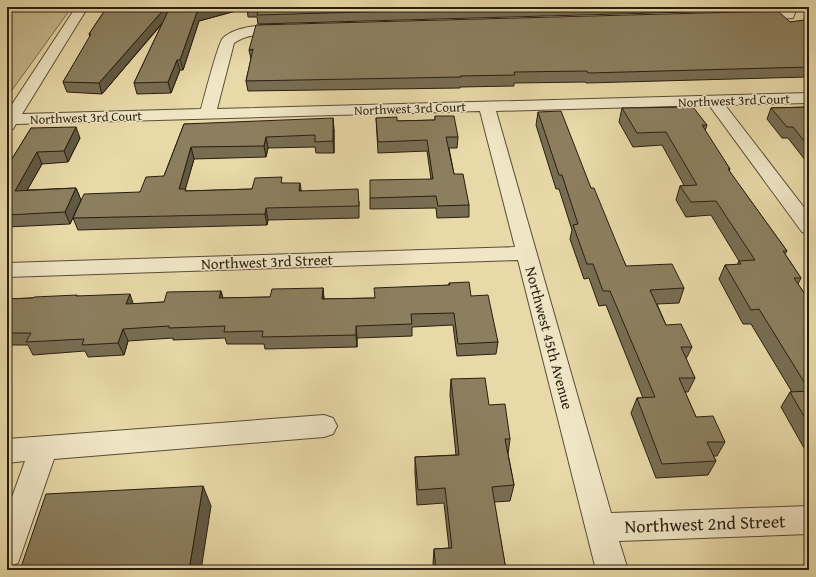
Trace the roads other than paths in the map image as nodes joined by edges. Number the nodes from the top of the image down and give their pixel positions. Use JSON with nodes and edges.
{"nodes":[{"id":1,"x":82,"y":7,"type":"edge"},
{"id":2,"x":788,"y":11,"type":"edge"},
{"id":3,"x":741,"y":16,"type":"edge"},
{"id":4,"x":297,"y":29,"type":"edge"},
{"id":5,"x":809,"y":98,"type":"edge"},
{"id":6,"x":714,"y":100,"type":"junction"},
{"id":7,"x":487,"y":106,"type":"junction"},
{"id":8,"x":208,"y":113,"type":"junction"},
{"id":9,"x":8,"y":121,"type":"edge"},
{"id":10,"x":809,"y":228,"type":"edge"},
{"id":11,"x":526,"y":253,"type":"junction"},
{"id":12,"x":7,"y":270,"type":"edge"},
{"id":13,"x":324,"y":426,"type":"dead end"},
{"id":14,"x":44,"y":448,"type":"junction"},
{"id":15,"x":7,"y":451,"type":"edge"},
{"id":16,"x":809,"y":520,"type":"edge"},
{"id":17,"x":601,"y":527,"type":"junction"},
{"id":18,"x":7,"y":552,"type":"edge"},
{"id":19,"x":612,"y":570,"type":"edge"}],
"edges":[{"from":1,"to":9,"type":"street"},
{"from":2,"to":3,"type":"street"},
{"from":4,"to":8,"type":"street"},
{"from":5,"to":6,"type":"street","name":"Northwest 3rd Court"},
{"from":6,"to":7,"type":"street","name":"Northwest 3rd Court"},
{"from":6,"to":10,"type":"street"},
{"from":7,"to":8,"type":"street","name":"Northwest 3rd Court"},
{"from":7,"to":11,"type":"street","name":"Northwest 45th Avenue"},
{"from":8,"to":9,"type":"street","name":"Northwest 3rd Court"},
{"from":11,"to":12,"type":"street","name":"Northwest 3rd Street"},
{"from":11,"to":17,"type":"street","name":"Northwest 45th Avenue"},
{"from":13,"to":14,"type":"street"},
{"from":14,"to":15,"type":"street"},
{"from":14,"to":18,"type":"street"},
{"from":16,"to":17,"type":"street","name":"Northwest 2nd Street"},
{"from":17,"to":19,"type":"street","name":"Northwest 45th Avenue"}]}
